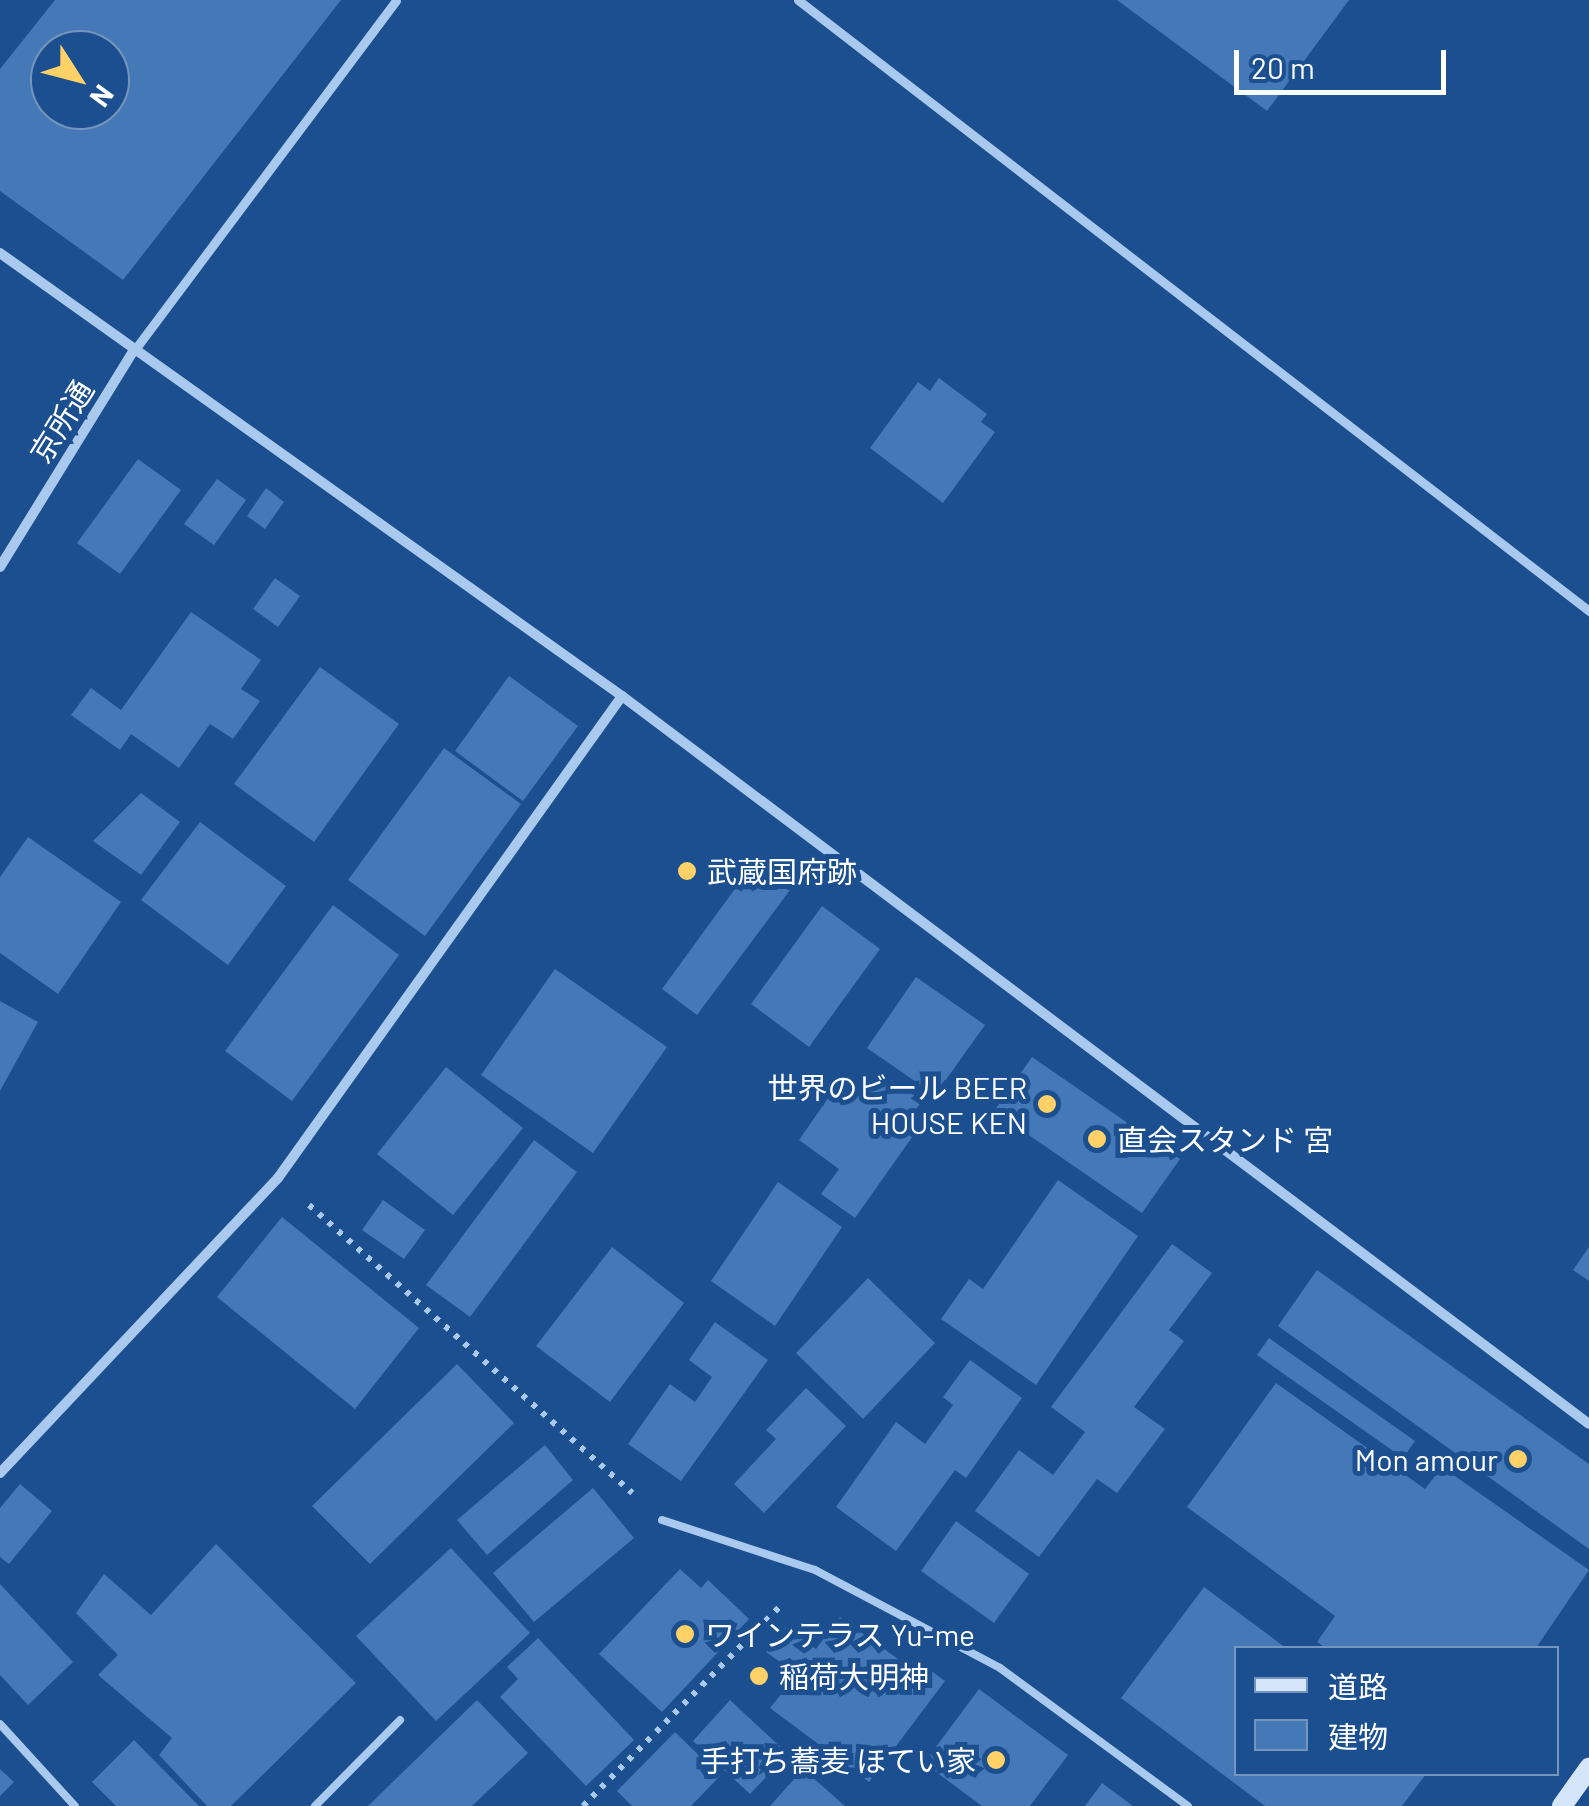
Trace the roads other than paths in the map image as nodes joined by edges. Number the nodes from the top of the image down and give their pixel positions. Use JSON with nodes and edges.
{"nodes":[{"id":1,"x":396,"y":0,"type":"edge"},
{"id":2,"x":798,"y":0,"type":"edge"},
{"id":3,"x":0,"y":254,"type":"edge"},
{"id":4,"x":133,"y":352,"type":"junction"},
{"id":5,"x":0,"y":567,"type":"edge"},
{"id":6,"x":1589,"y":611,"type":"edge"},
{"id":7,"x":622,"y":696,"type":"junction"},
{"id":8,"x":1589,"y":1424,"type":"edge"},
{"id":9,"x":0,"y":1472,"type":"edge"},
{"id":10,"x":662,"y":1520,"type":"road end"},
{"id":11,"x":400,"y":1720,"type":"dead end"},
{"id":12,"x":0,"y":1724,"type":"edge"},
{"id":13,"x":1589,"y":1768,"type":"edge"},
{"id":14,"x":74,"y":1806,"type":"edge"},
{"id":15,"x":315,"y":1806,"type":"edge"},
{"id":16,"x":1188,"y":1806,"type":"edge"},
{"id":17,"x":1562,"y":1806,"type":"edge"}],
"edges":[{"from":1,"to":4,"type":"street"},
{"from":2,"to":6,"type":"street"},
{"from":3,"to":4,"type":"street"},
{"from":4,"to":5,"type":"street","name":"京所通"},
{"from":4,"to":7,"type":"street"},
{"from":7,"to":8,"type":"street"},
{"from":7,"to":9,"type":"street"},
{"from":10,"to":16,"type":"lane"},
{"from":11,"to":15,"type":"lane"},
{"from":12,"to":14,"type":"lane"},
{"from":13,"to":17,"type":"main road"}]}
